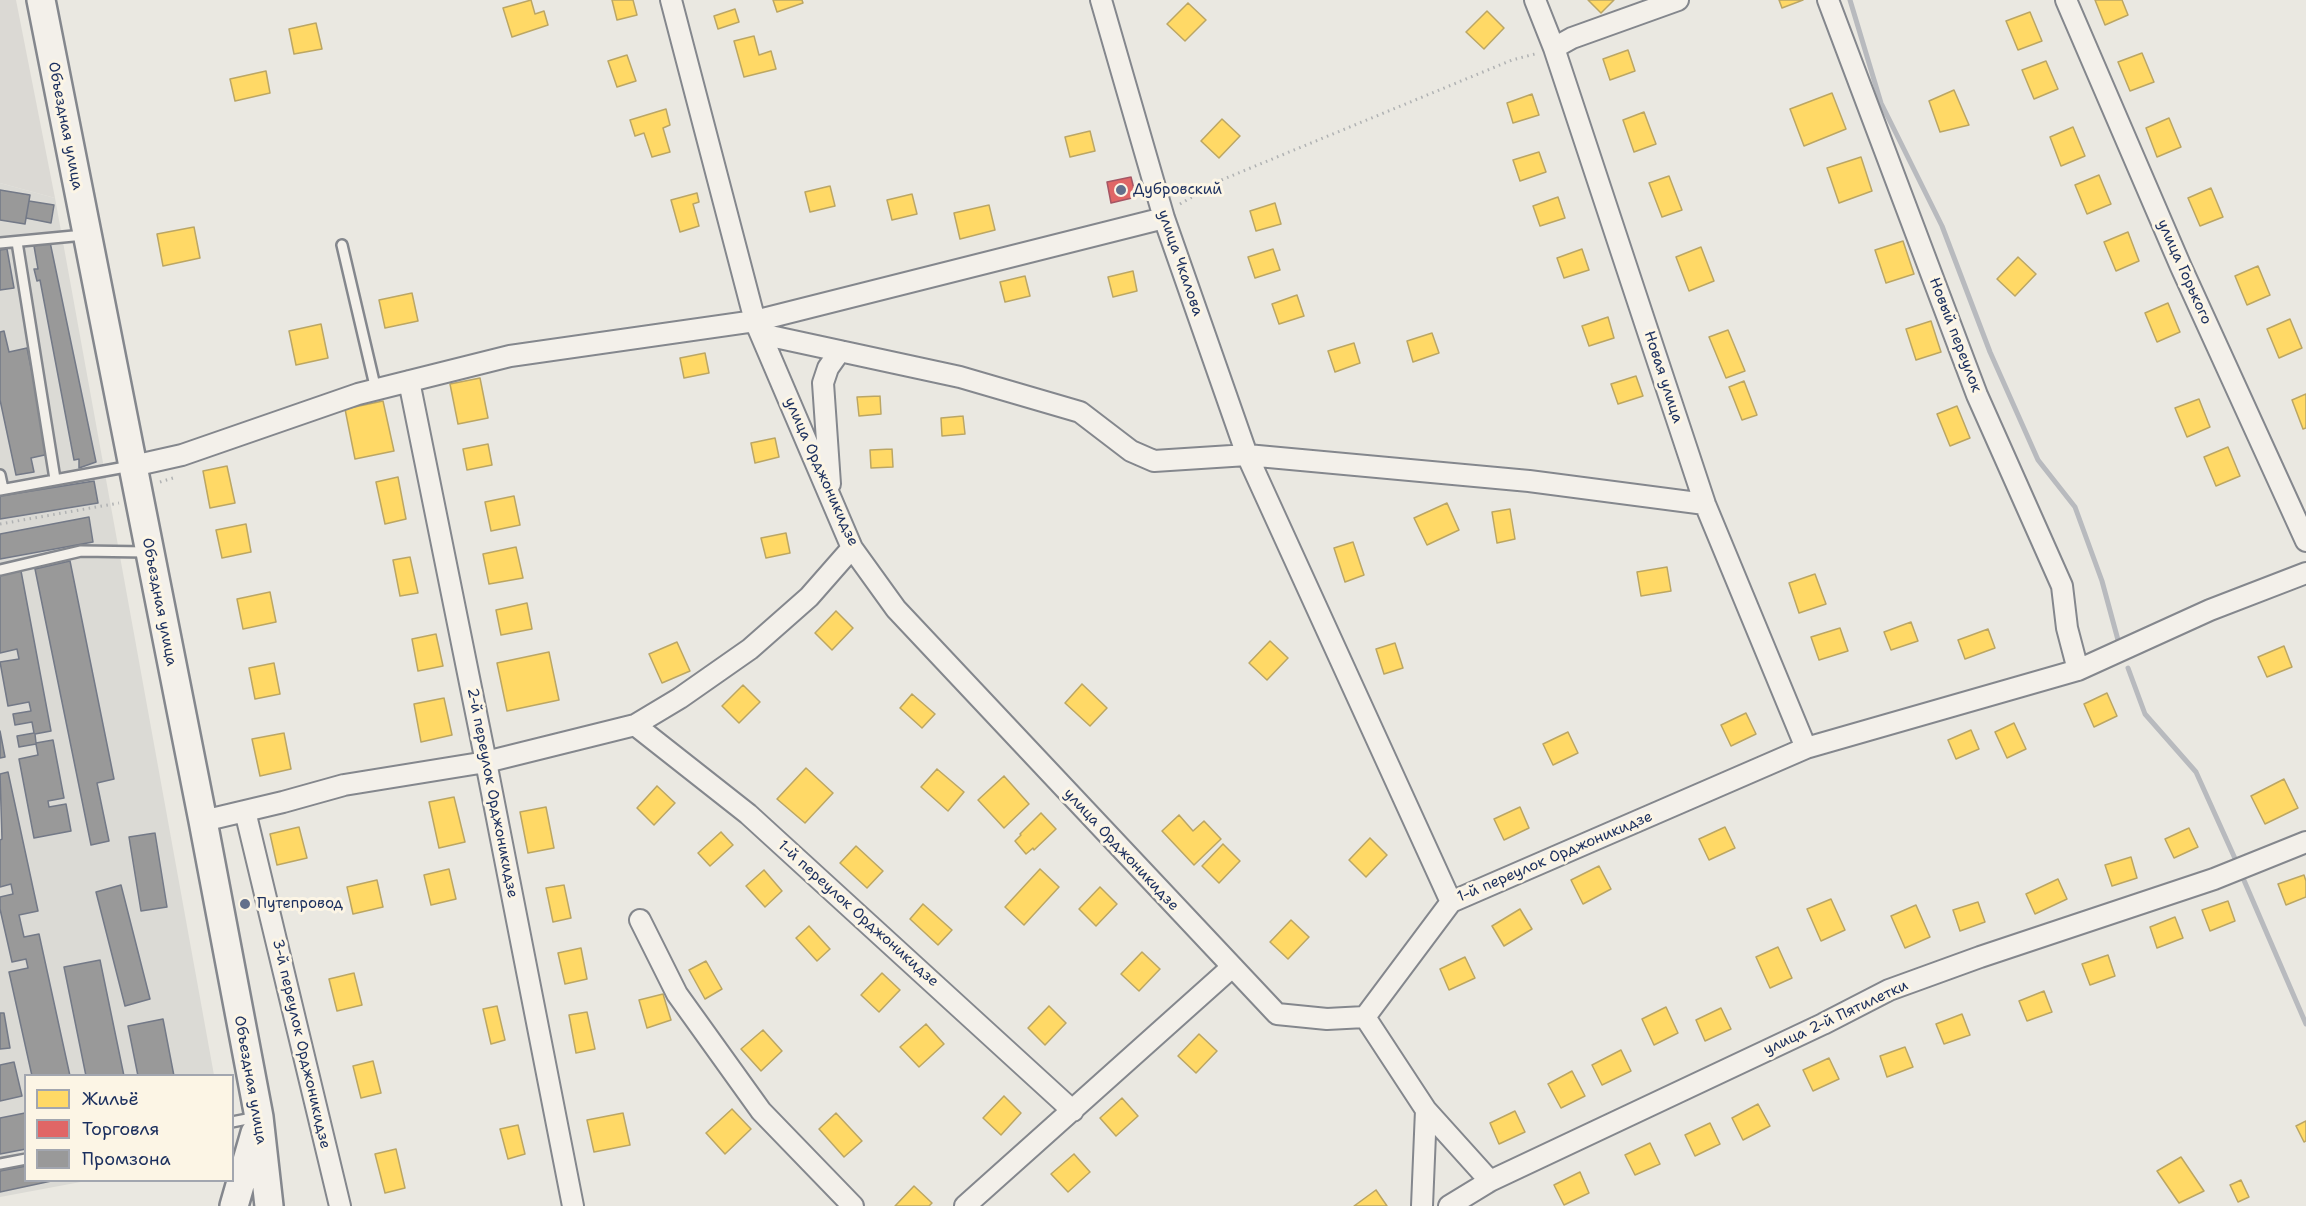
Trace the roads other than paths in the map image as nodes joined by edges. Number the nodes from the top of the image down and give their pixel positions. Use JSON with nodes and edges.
{"nodes":[{"id":1,"x":41,"y":0,"type":"edge"},
{"id":2,"x":671,"y":0,"type":"edge"},
{"id":3,"x":1101,"y":0,"type":"edge"},
{"id":4,"x":1535,"y":0,"type":"edge"},
{"id":5,"x":1678,"y":0,"type":"edge"},
{"id":6,"x":1828,"y":0,"type":"edge"},
{"id":7,"x":2066,"y":0,"type":"edge"},
{"id":8,"x":1554,"y":48,"type":"junction"},
{"id":9,"x":1163,"y":216,"type":"junction"},
{"id":10,"x":87,"y":234,"type":"junction"},
{"id":11,"x":17,"y":242,"type":"junction"},
{"id":12,"x":0,"y":243,"type":"edge"},
{"id":13,"x":342,"y":244,"type":"dead end"},
{"id":14,"x":758,"y":327,"type":"junction"},
{"id":15,"x":840,"y":351,"type":"junction"},
{"id":16,"x":409,"y":381,"type":"junction"},
{"id":17,"x":376,"y":390,"type":"junction"},
{"id":18,"x":1247,"y":455,"type":"junction"},
{"id":19,"x":133,"y":466,"type":"junction"},
{"id":20,"x":0,"y":475,"type":"edge"},
{"id":21,"x":55,"y":478,"type":"junction"},
{"id":22,"x":1,"y":489,"type":"edge"},
{"id":23,"x":831,"y":499,"type":"junction"},
{"id":24,"x":1705,"y":504,"type":"junction"},
{"id":25,"x":2306,"y":542,"type":"edge"},
{"id":26,"x":852,"y":548,"type":"junction"},
{"id":27,"x":148,"y":552,"type":"junction"},
{"id":28,"x":0,"y":570,"type":"edge"},
{"id":29,"x":2306,"y":573,"type":"edge"},
{"id":30,"x":2078,"y":670,"type":"junction"},
{"id":31,"x":634,"y":725,"type":"junction"},
{"id":32,"x":1806,"y":748,"type":"junction"},
{"id":33,"x":486,"y":762,"type":"junction"},
{"id":34,"x":245,"y":811,"type":"junction"},
{"id":35,"x":203,"y":821,"type":"junction"},
{"id":36,"x":2306,"y":842,"type":"edge"},
{"id":37,"x":1451,"y":902,"type":"junction"},
{"id":38,"x":640,"y":920,"type":"dead end"},
{"id":39,"x":1231,"y":968,"type":"junction"},
{"id":40,"x":1365,"y":1017,"type":"junction"},
{"id":41,"x":1426,"y":1110,"type":"junction"},
{"id":42,"x":1073,"y":1111,"type":"junction"},
{"id":43,"x":259,"y":1117,"type":"junction"},
{"id":44,"x":234,"y":1122,"type":"edge"},
{"id":45,"x":24,"y":1159,"type":"edge"},
{"id":46,"x":0,"y":1164,"type":"edge"},
{"id":47,"x":1490,"y":1181,"type":"junction"},
{"id":48,"x":269,"y":1204,"type":"edge"},
{"id":49,"x":235,"y":1205,"type":"edge"},
{"id":50,"x":340,"y":1206,"type":"edge"},
{"id":51,"x":573,"y":1206,"type":"edge"},
{"id":52,"x":853,"y":1206,"type":"edge"},
{"id":53,"x":965,"y":1206,"type":"edge"},
{"id":54,"x":1422,"y":1206,"type":"edge"},
{"id":55,"x":1449,"y":1206,"type":"edge"}],
"edges":[{"from":1,"to":10,"type":"street","name":"Объездная улица"},
{"from":2,"to":14,"type":"street","name":"улица Орджоникидзе"},
{"from":3,"to":9,"type":"street","name":"улица Чкалова"},
{"from":4,"to":8,"type":"street","name":"Новая улица"},
{"from":5,"to":8,"type":"street"},
{"from":6,"to":30,"type":"street","name":"Новый переулок"},
{"from":7,"to":25,"type":"street","name":"улица Горького"},
{"from":8,"to":24,"type":"street","name":"Новая улица"},
{"from":9,"to":14,"type":"street"},
{"from":9,"to":18,"type":"street","name":"улица Чкалова"},
{"from":10,"to":11,"type":"lane"},
{"from":10,"to":19,"type":"street","name":"Объездная улица"},
{"from":11,"to":12,"type":"lane"},
{"from":11,"to":21,"type":"lane"},
{"from":13,"to":17,"type":"lane"},
{"from":14,"to":15,"type":"street"},
{"from":14,"to":16,"type":"street"},
{"from":14,"to":23,"type":"street","name":"улица Орджоникидзе"},
{"from":15,"to":18,"type":"street"},
{"from":15,"to":23,"type":"street"},
{"from":16,"to":17,"type":"street"},
{"from":16,"to":33,"type":"street","name":"2-й переулок Орджоникидзе"},
{"from":17,"to":19,"type":"street"},
{"from":18,"to":24,"type":"street"},
{"from":18,"to":37,"type":"street","name":"улица Чкалова"},
{"from":19,"to":21,"type":"lane"},
{"from":19,"to":27,"type":"street","name":"Объездная улица"},
{"from":20,"to":22,"type":"lane"},
{"from":21,"to":22,"type":"lane"},
{"from":23,"to":26,"type":"street","name":"улица Орджоникидзе"},
{"from":24,"to":32,"type":"street","name":"Новая улица"},
{"from":26,"to":31,"type":"street"},
{"from":26,"to":39,"type":"street","name":"улица Орджоникидзе"},
{"from":27,"to":28,"type":"lane"},
{"from":27,"to":35,"type":"street","name":"Объездная улица"},
{"from":29,"to":30,"type":"street","name":"1-й переулок Орджоникидзе"},
{"from":30,"to":32,"type":"street","name":"1-й переулок Орджоникидзе"},
{"from":31,"to":33,"type":"street"},
{"from":31,"to":42,"type":"street","name":"1-й переулок Орджоникидзе"},
{"from":32,"to":37,"type":"street","name":"1-й переулок Орджоникидзе"},
{"from":33,"to":34,"type":"street"},
{"from":33,"to":51,"type":"street","name":"2-й переулок Орджоникидзе"},
{"from":34,"to":35,"type":"street"},
{"from":34,"to":50,"type":"street","name":"3-й переулок Орджоникидзе"},
{"from":35,"to":43,"type":"street","name":"Объездная улица"},
{"from":36,"to":47,"type":"street","name":"улица 2-й Пятилетки"},
{"from":37,"to":40,"type":"street","name":"1-й переулок Орджоникидзе"},
{"from":38,"to":52,"type":"street"},
{"from":39,"to":40,"type":"street","name":"улица Орджоникидзе"},
{"from":39,"to":42,"type":"street"},
{"from":40,"to":41,"type":"street"},
{"from":41,"to":47,"type":"street"},
{"from":41,"to":54,"type":"street"},
{"from":42,"to":53,"type":"street"},
{"from":43,"to":44,"type":"lane"},
{"from":43,"to":48,"type":"street","name":"Объездная улица"},
{"from":43,"to":49,"type":"street"},
{"from":45,"to":46,"type":"lane"},
{"from":47,"to":55,"type":"street","name":"улица 2-й Пятилетки"},
{"from":48,"to":49,"type":"street"}]}
